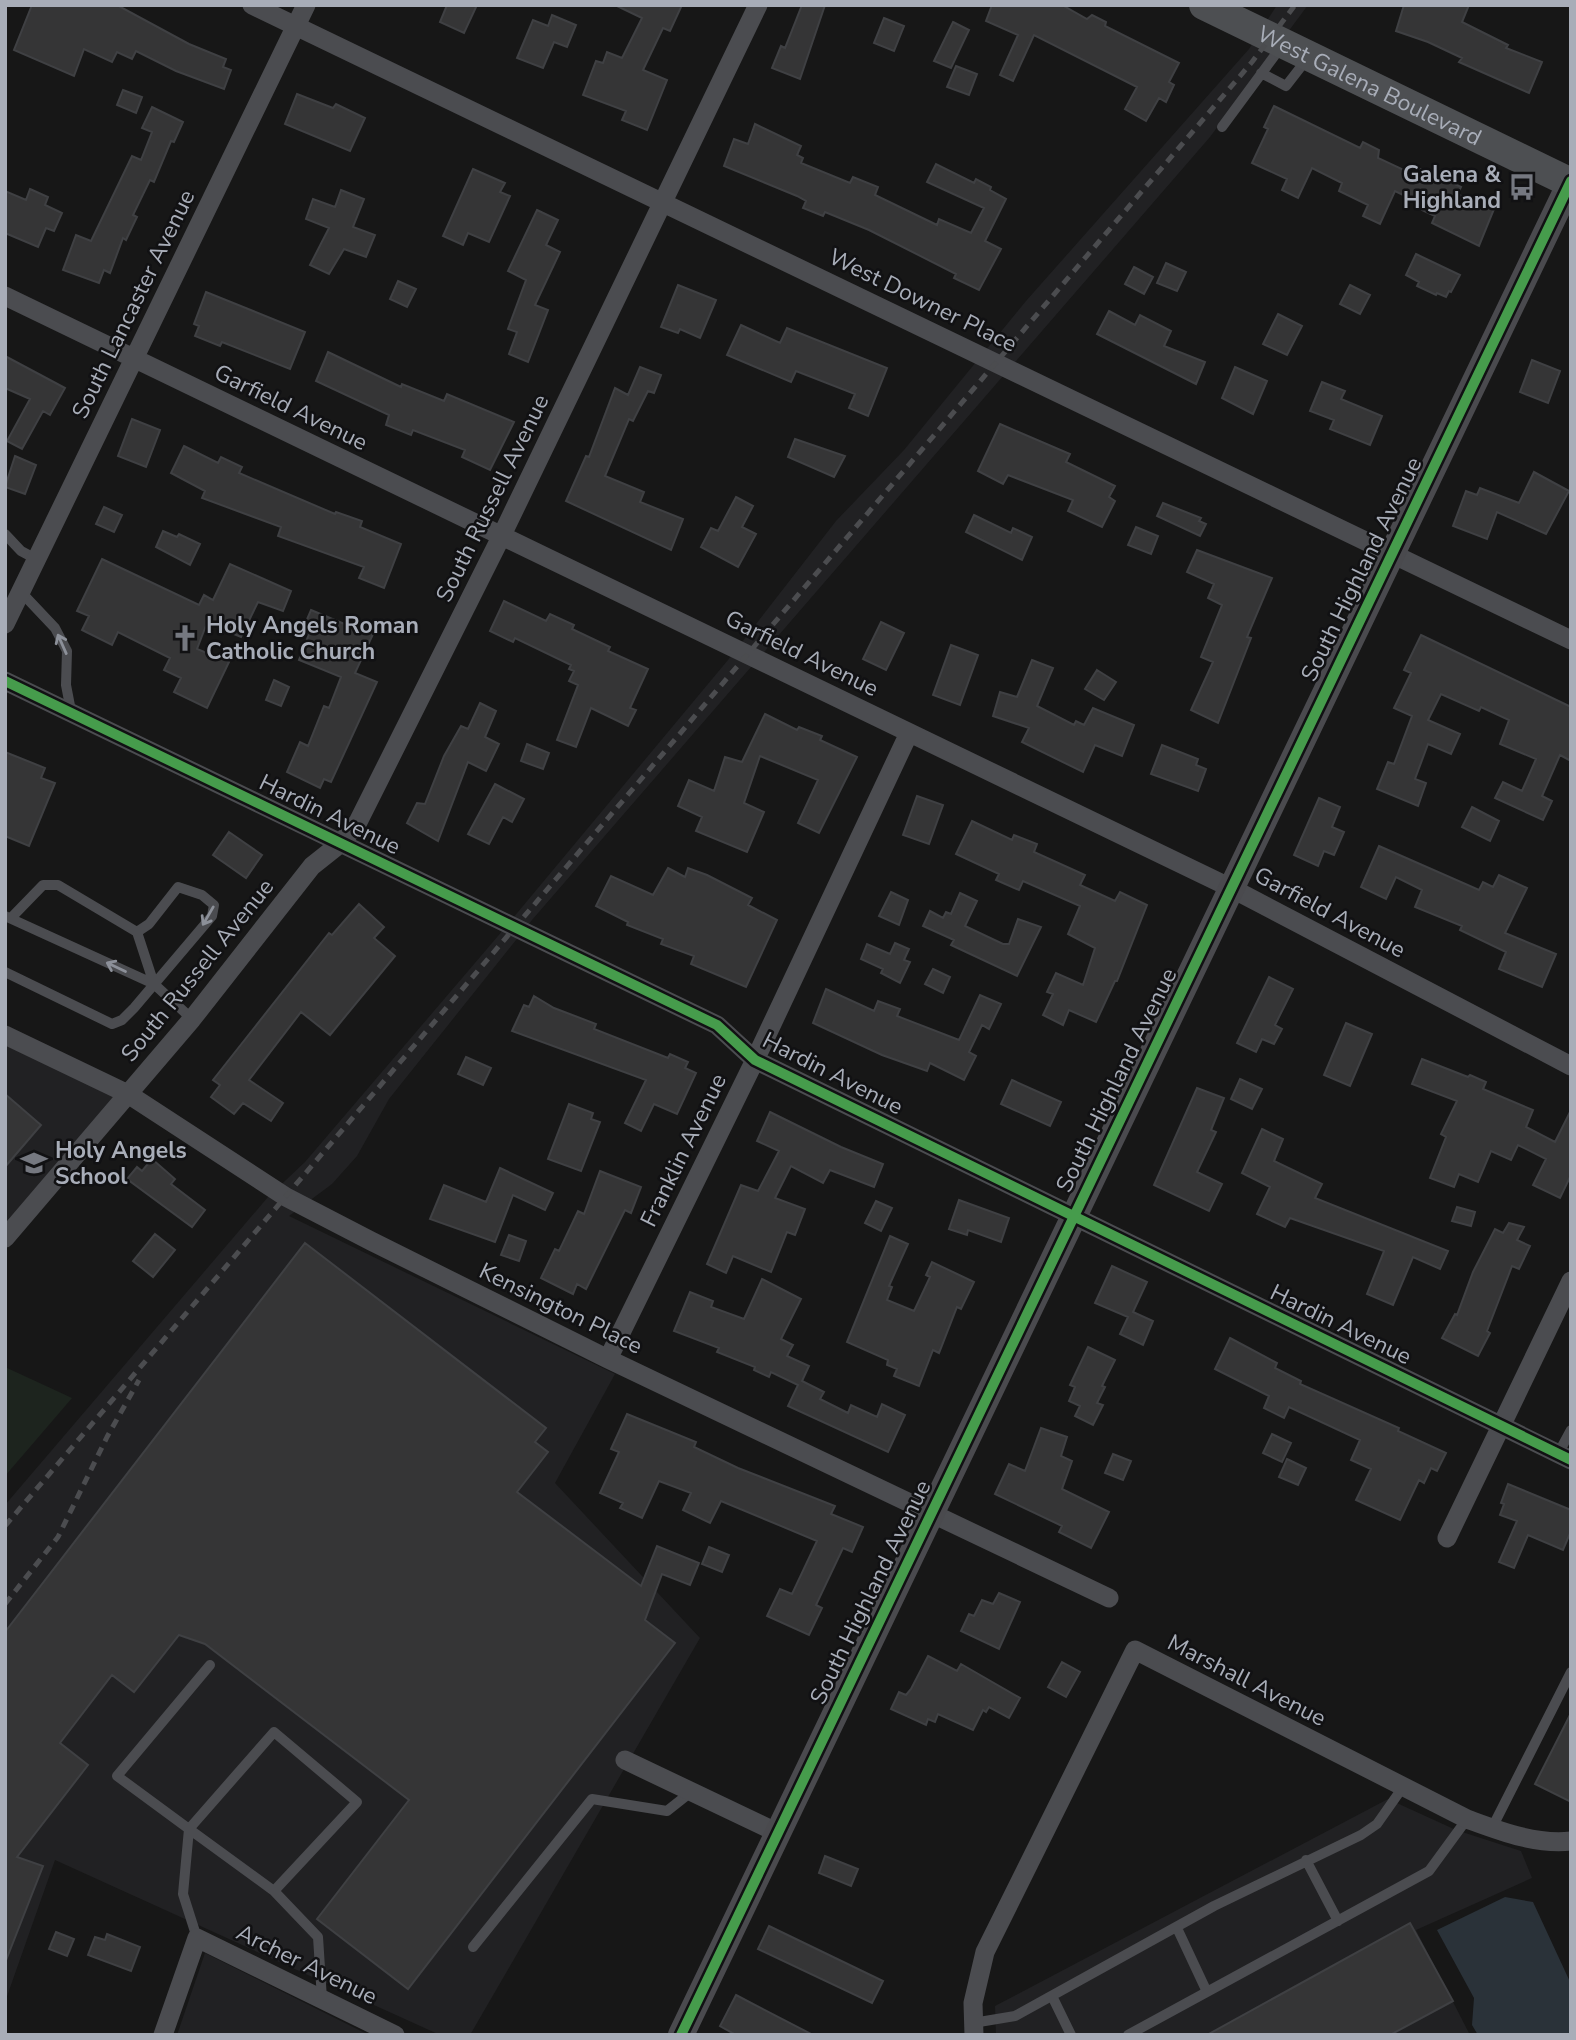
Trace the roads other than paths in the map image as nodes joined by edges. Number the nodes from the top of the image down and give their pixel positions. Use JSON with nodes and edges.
{"nodes":[{"id":1,"x":253,"y":5,"type":"edge"},
{"id":2,"x":306,"y":5,"type":"edge"},
{"id":3,"x":758,"y":5,"type":"edge"},
{"id":4,"x":1204,"y":5,"type":"edge"},
{"id":5,"x":295,"y":26,"type":"junction"},
{"id":6,"x":1296,"y":50,"type":"junction"},
{"id":7,"x":1261,"y":74,"type":"junction"},
{"id":8,"x":1223,"y":127,"type":"dead end"},
{"id":9,"x":1571,"y":182,"type":"edge"},
{"id":10,"x":663,"y":203,"type":"junction"},
{"id":11,"x":5,"y":296,"type":"edge"},
{"id":12,"x":134,"y":358,"type":"junction"},
{"id":13,"x":5,"y":534,"type":"edge"},
{"id":14,"x":502,"y":536,"type":"junction"},
{"id":15,"x":1392,"y":554,"type":"junction"},
{"id":16,"x":36,"y":559,"type":"junction"},
{"id":17,"x":21,"y":592,"type":"junction"},
{"id":18,"x":5,"y":624,"type":"edge"},
{"id":19,"x":1571,"y":640,"type":"edge"},
{"id":20,"x":5,"y":681,"type":"edge"},
{"id":21,"x":71,"y":711,"type":"junction"},
{"id":22,"x":909,"y":733,"type":"junction"},
{"id":23,"x":341,"y":844,"type":"junction"},
{"id":24,"x":1231,"y":888,"type":"junction"},
{"id":25,"x":8,"y":917,"type":"edge"},
{"id":26,"x":137,"y":932,"type":"junction"},
{"id":27,"x":5,"y":972,"type":"edge"},
{"id":28,"x":154,"y":984,"type":"junction"},
{"id":29,"x":192,"y":1019,"type":"junction"},
{"id":30,"x":5,"y":1035,"type":"edge"},
{"id":31,"x":755,"y":1060,"type":"junction"},
{"id":32,"x":1571,"y":1066,"type":"edge"},
{"id":33,"x":128,"y":1094,"type":"junction"},
{"id":34,"x":1074,"y":1216,"type":"junction"},
{"id":35,"x":5,"y":1238,"type":"edge"},
{"id":36,"x":1571,"y":1281,"type":"edge"},
{"id":37,"x":608,"y":1359,"type":"junction"},
{"id":38,"x":1500,"y":1426,"type":"junction"},
{"id":39,"x":1571,"y":1430,"type":"edge"},
{"id":40,"x":1564,"y":1457,"type":"edge"},
{"id":41,"x":932,"y":1513,"type":"junction"},
{"id":42,"x":1447,"y":1538,"type":"dead end"},
{"id":43,"x":1109,"y":1598,"type":"dead end"},
{"id":44,"x":210,"y":1665,"type":"dead end"},
{"id":45,"x":1571,"y":1672,"type":"edge"},
{"id":46,"x":625,"y":1760,"type":"dead end"},
{"id":47,"x":1403,"y":1787,"type":"junction"},
{"id":48,"x":691,"y":1792,"type":"junction"},
{"id":49,"x":1467,"y":1819,"type":"junction"},
{"id":50,"x":1492,"y":1828,"type":"junction"},
{"id":51,"x":188,"y":1829,"type":"junction"},
{"id":52,"x":778,"y":1833,"type":"junction"},
{"id":53,"x":1571,"y":1841,"type":"edge"},
{"id":54,"x":1306,"y":1860,"type":"junction"},
{"id":55,"x":274,"y":1891,"type":"junction"},
{"id":56,"x":1338,"y":1921,"type":"junction"},
{"id":57,"x":1177,"y":1927,"type":"junction"},
{"id":58,"x":197,"y":1938,"type":"junction"},
{"id":59,"x":473,"y":1947,"type":"dead end"},
{"id":60,"x":1207,"y":1992,"type":"junction"},
{"id":61,"x":1052,"y":1996,"type":"junction"},
{"id":62,"x":322,"y":1999,"type":"junction"},
{"id":63,"x":973,"y":2029,"type":"edge"},
{"id":64,"x":163,"y":2035,"type":"edge"},
{"id":65,"x":395,"y":2035,"type":"edge"},
{"id":66,"x":681,"y":2035,"type":"edge"},
{"id":67,"x":1071,"y":2035,"type":"edge"},
{"id":68,"x":1128,"y":2035,"type":"edge"}],
"edges":[{"from":1,"to":5,"type":"street","name":"West Downer Place"},
{"from":2,"to":5,"type":"street","name":"South Lancaster Avenue"},
{"from":3,"to":10,"type":"street","name":"South Russell Avenue"},
{"from":4,"to":6,"type":"main road","name":"West Galena Boulevard"},
{"from":5,"to":10,"type":"street","name":"West Downer Place"},
{"from":5,"to":12,"type":"street","name":"South Lancaster Avenue"},
{"from":6,"to":7,"type":"lane"},
{"from":6,"to":7,"type":"lane"},
{"from":6,"to":9,"type":"main road","name":"West Galena Boulevard"},
{"from":7,"to":8,"type":"lane"},
{"from":9,"to":15,"type":"street","name":"South Highland Avenue"},
{"from":10,"to":14,"type":"street","name":"South Russell Avenue"},
{"from":10,"to":15,"type":"street","name":"West Downer Place"},
{"from":11,"to":12,"type":"street","name":"Garfield Avenue"},
{"from":12,"to":14,"type":"street","name":"Garfield Avenue"},
{"from":12,"to":16,"type":"street","name":"South Lancaster Avenue"},
{"from":13,"to":16,"type":"lane"},
{"from":14,"to":22,"type":"street","name":"Garfield Avenue"},
{"from":14,"to":23,"type":"street","name":"South Russell Avenue"},
{"from":15,"to":19,"type":"street","name":"West Downer Place"},
{"from":15,"to":24,"type":"street","name":"South Highland Avenue"},
{"from":16,"to":17,"type":"street","name":"South Lancaster Avenue"},
{"from":17,"to":18,"type":"street","name":"South Lancaster Avenue"},
{"from":21,"to":17,"type":"lane","one_way":true},
{"from":20,"to":21,"type":"street","name":"Hardin Avenue"},
{"from":21,"to":23,"type":"street","name":"Hardin Avenue"},
{"from":22,"to":24,"type":"street","name":"Garfield Avenue"},
{"from":22,"to":31,"type":"street","name":"Franklin Avenue"},
{"from":23,"to":29,"type":"street","name":"South Russell Avenue"},
{"from":23,"to":31,"type":"street","name":"Hardin Avenue"},
{"from":24,"to":32,"type":"street","name":"Garfield Avenue"},
{"from":24,"to":34,"type":"street","name":"South Highland Avenue"},
{"from":25,"to":26,"type":"lane"},
{"from":28,"to":25,"type":"lane","one_way":true},
{"from":26,"to":28,"type":"lane"},
{"from":26,"to":28,"type":"lane","one_way":true},
{"from":27,"to":28,"type":"lane"},
{"from":28,"to":29,"type":"lane"},
{"from":29,"to":33,"type":"street","name":"South Russell Avenue"},
{"from":30,"to":33,"type":"street","name":"Kensington Place"},
{"from":31,"to":34,"type":"street","name":"Hardin Avenue"},
{"from":31,"to":37,"type":"street","name":"Franklin Avenue"},
{"from":33,"to":35,"type":"street","name":"South Russell Avenue"},
{"from":33,"to":37,"type":"street","name":"Kensington Place"},
{"from":34,"to":38,"type":"street","name":"Hardin Avenue"},
{"from":34,"to":41,"type":"street","name":"South Highland Avenue"},
{"from":36,"to":38,"type":"street"},
{"from":37,"to":41,"type":"street","name":"Kensington Place"},
{"from":38,"to":40,"type":"street","name":"Hardin Avenue"},
{"from":38,"to":42,"type":"street"},
{"from":39,"to":40,"type":"lane"},
{"from":41,"to":43,"type":"street","name":"Kensington Place"},
{"from":41,"to":52,"type":"street","name":"South Highland Avenue"},
{"from":44,"to":51,"type":"lane"},
{"from":45,"to":50,"type":"lane"},
{"from":46,"to":48,"type":"street"},
{"from":47,"to":49,"type":"street","name":"Marshall Avenue"},
{"from":47,"to":54,"type":"lane"},
{"from":47,"to":63,"type":"street","name":"Marshall Avenue"},
{"from":48,"to":52,"type":"street"},
{"from":48,"to":59,"type":"lane"},
{"from":49,"to":50,"type":"street","name":"Marshall Avenue"},
{"from":49,"to":56,"type":"lane"},
{"from":50,"to":53,"type":"street","name":"Marshall Avenue"},
{"from":51,"to":55,"type":"lane"},
{"from":51,"to":55,"type":"lane"},
{"from":51,"to":58,"type":"lane"},
{"from":52,"to":66,"type":"street","name":"South Highland Avenue"},
{"from":54,"to":56,"type":"lane"},
{"from":54,"to":57,"type":"lane"},
{"from":55,"to":62,"type":"lane"},
{"from":56,"to":60,"type":"lane"},
{"from":57,"to":60,"type":"lane"},
{"from":57,"to":61,"type":"lane"},
{"from":58,"to":62,"type":"street","name":"Archer Avenue"},
{"from":58,"to":64,"type":"street"},
{"from":60,"to":68,"type":"lane"},
{"from":61,"to":63,"type":"lane"},
{"from":61,"to":67,"type":"lane"},
{"from":62,"to":65,"type":"street","name":"Archer Avenue"}]}
